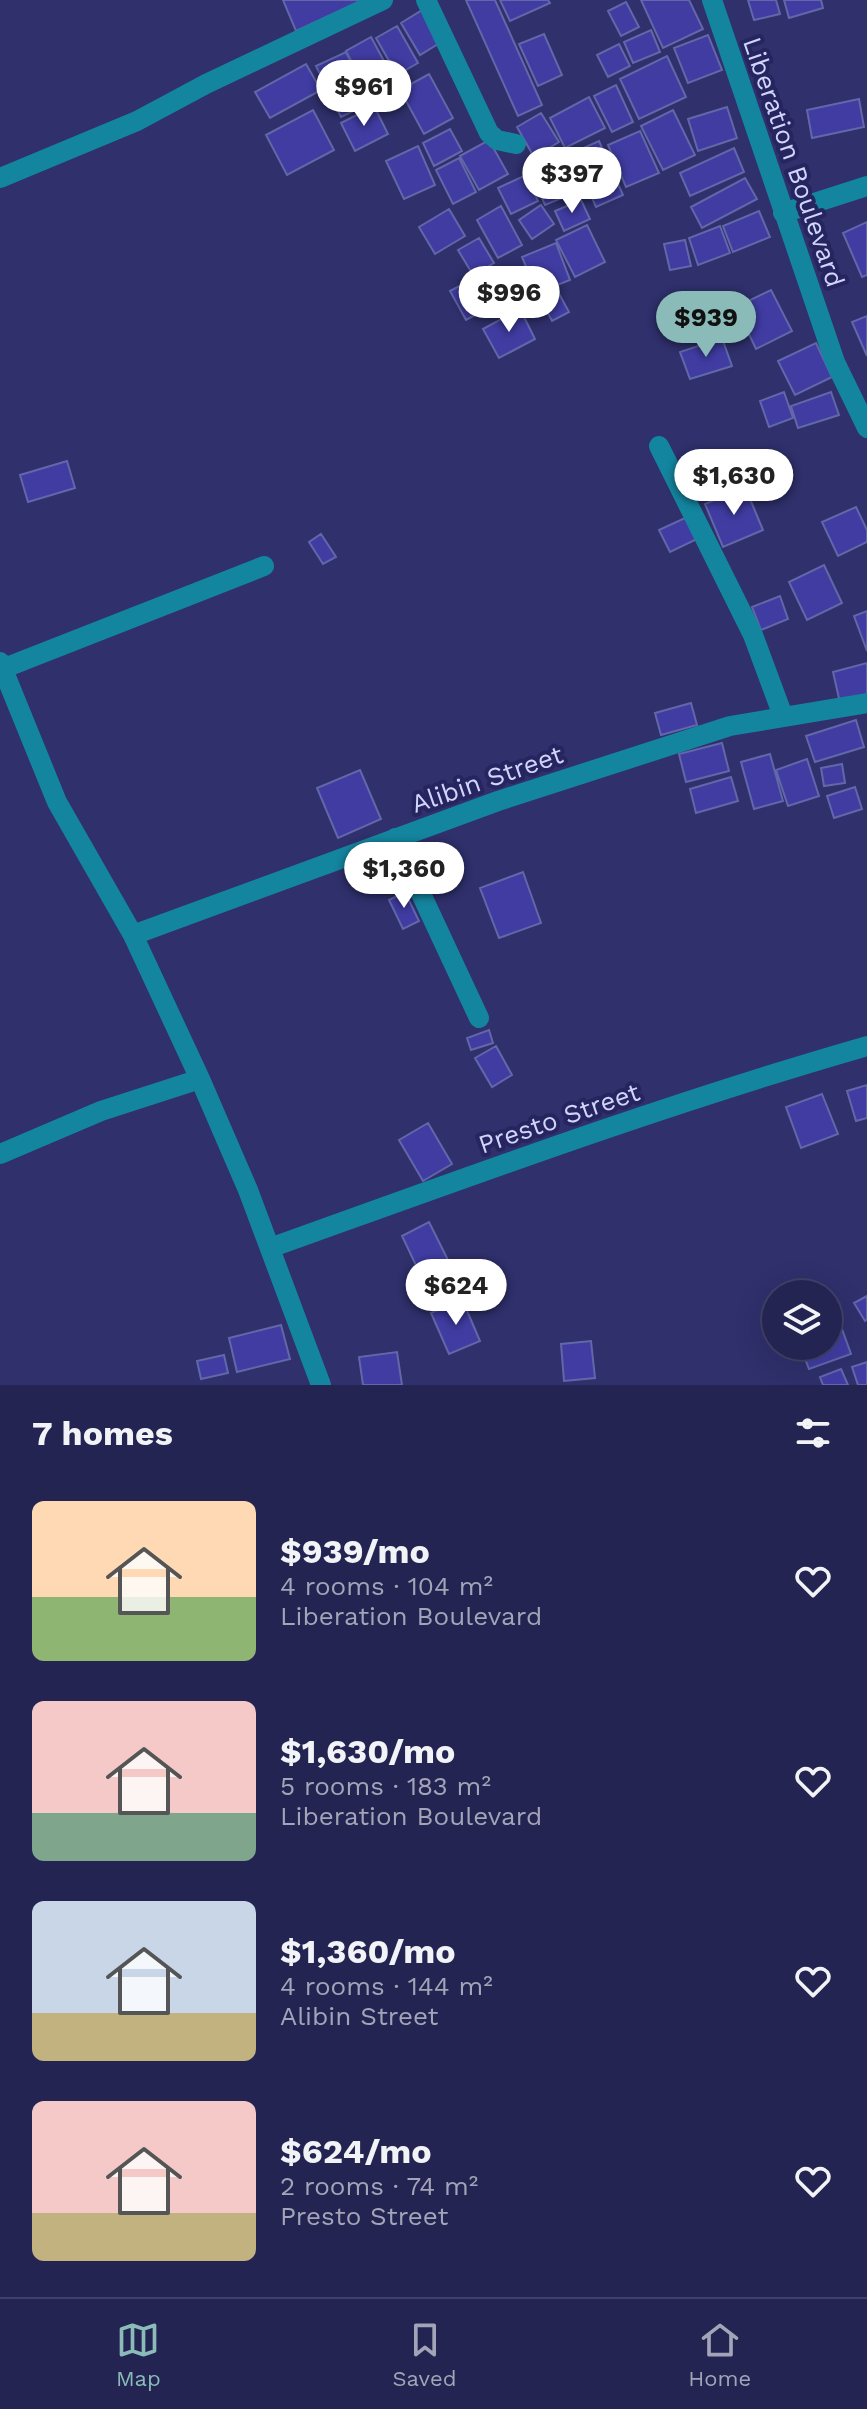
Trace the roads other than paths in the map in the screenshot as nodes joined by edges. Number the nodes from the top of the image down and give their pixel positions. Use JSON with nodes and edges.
{"nodes":[{"id":1,"x":383,"y":0,"type":"edge"},
{"id":2,"x":426,"y":0,"type":"edge"},
{"id":3,"x":712,"y":0,"type":"edge"},
{"id":4,"x":516,"y":144,"type":"dead end"},
{"id":5,"x":0,"y":178,"type":"edge"},
{"id":6,"x":867,"y":186,"type":"edge"},
{"id":7,"x":783,"y":213,"type":"junction"},
{"id":8,"x":867,"y":428,"type":"edge"},
{"id":9,"x":659,"y":446,"type":"dead end"},
{"id":10,"x":264,"y":566,"type":"dead end"},
{"id":11,"x":1,"y":666,"type":"edge"},
{"id":12,"x":867,"y":703,"type":"edge"},
{"id":13,"x":783,"y":716,"type":"junction"},
{"id":14,"x":395,"y":838,"type":"junction"},
{"id":15,"x":133,"y":935,"type":"junction"},
{"id":16,"x":479,"y":1018,"type":"dead end"},
{"id":17,"x":867,"y":1046,"type":"edge"},
{"id":18,"x":200,"y":1079,"type":"junction"},
{"id":19,"x":0,"y":1154,"type":"edge"},
{"id":20,"x":270,"y":1248,"type":"junction"},
{"id":21,"x":321,"y":1385,"type":"edge"}],
"edges":[{"from":1,"to":5,"type":"street"},
{"from":2,"to":4,"type":"street"},
{"from":3,"to":7,"type":"street","name":"Liberation Boulevard"},
{"from":6,"to":7,"type":"street"},
{"from":7,"to":8,"type":"street","name":"Liberation Boulevard"},
{"from":9,"to":13,"type":"street"},
{"from":10,"to":11,"type":"street"},
{"from":11,"to":15,"type":"street"},
{"from":12,"to":13,"type":"street","name":"Alibin Street"},
{"from":13,"to":14,"type":"street","name":"Alibin Street"},
{"from":14,"to":15,"type":"street","name":"Alibin Street"},
{"from":14,"to":16,"type":"street"},
{"from":15,"to":18,"type":"street"},
{"from":17,"to":20,"type":"street","name":"Presto Street"},
{"from":18,"to":19,"type":"street"},
{"from":18,"to":20,"type":"street"},
{"from":20,"to":21,"type":"street"}]}
